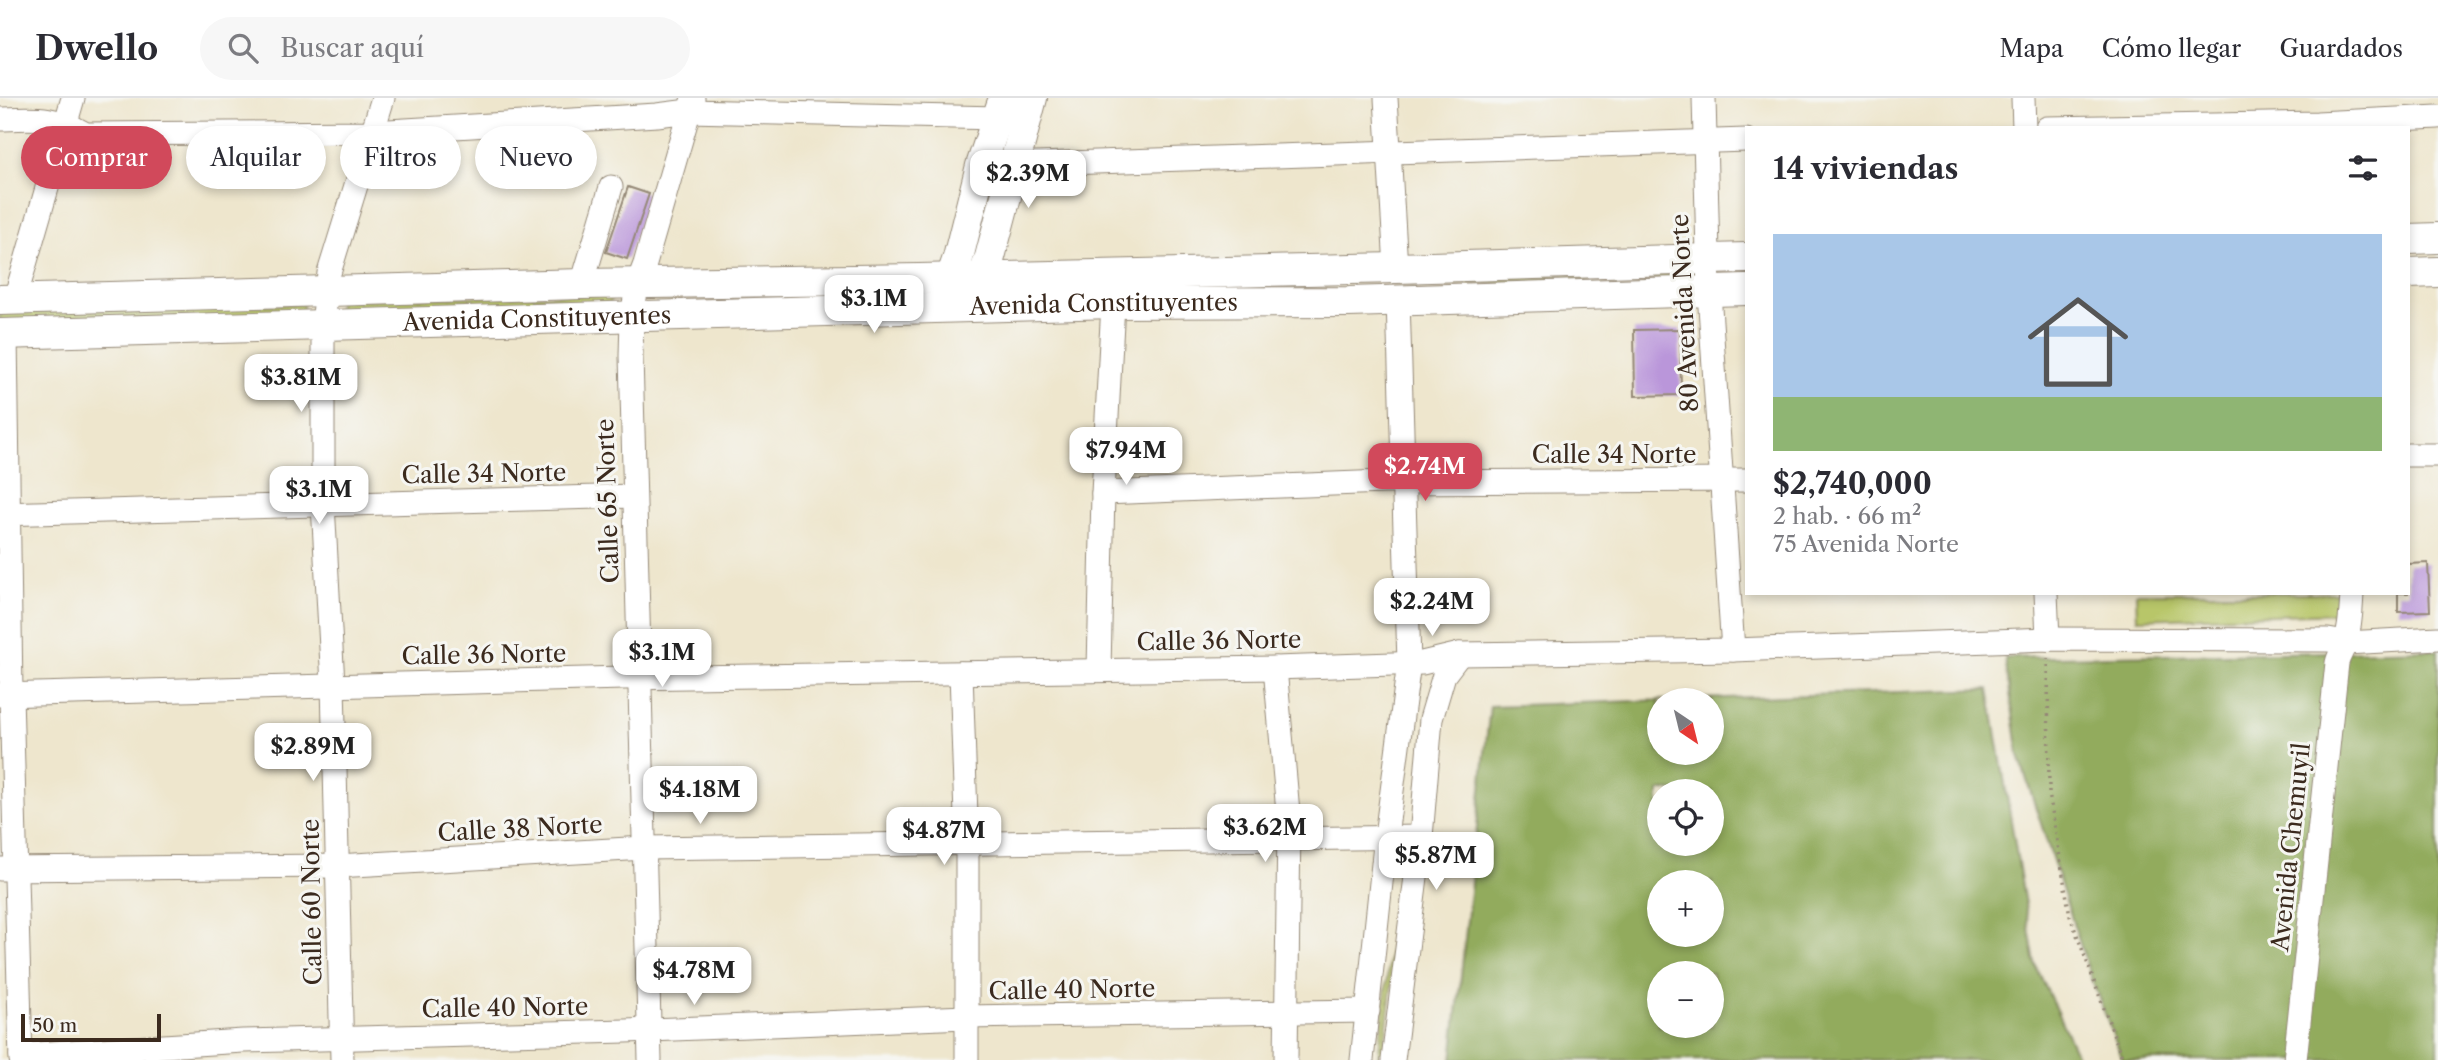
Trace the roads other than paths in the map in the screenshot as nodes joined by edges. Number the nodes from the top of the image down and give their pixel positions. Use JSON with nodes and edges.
{"nodes":[{"id":1,"x":73,"y":98,"type":"edge"},
{"id":2,"x":383,"y":98,"type":"edge"},
{"id":3,"x":1032,"y":98,"type":"edge"},
{"id":4,"x":1386,"y":98,"type":"edge"},
{"id":5,"x":1704,"y":98,"type":"edge"},
{"id":6,"x":2023,"y":98,"type":"edge"},
{"id":7,"x":691,"y":104,"type":"edge"},
{"id":8,"x":1001,"y":108,"type":"edge"},
{"id":9,"x":2340,"y":116,"type":"edge"},
{"id":10,"x":2438,"y":117,"type":"edge"},
{"id":11,"x":0,"y":119,"type":"edge"},
{"id":12,"x":65,"y":122,"type":"junction"},
{"id":13,"x":374,"y":126,"type":"edge"},
{"id":14,"x":2024,"y":126,"type":"edge"},
{"id":15,"x":2096,"y":126,"type":"edge"},
{"id":16,"x":461,"y":127,"type":"edge"},
{"id":17,"x":340,"y":132,"type":"edge"},
{"id":18,"x":1705,"y":140,"type":"junction"},
{"id":19,"x":1745,"y":140,"type":"edge"},
{"id":20,"x":1391,"y":152,"type":"junction"},
{"id":21,"x":1013,"y":165,"type":"junction"},
{"id":22,"x":981,"y":166,"type":"junction"},
{"id":23,"x":611,"y":187,"type":"dead end"},
{"id":24,"x":355,"y":189,"type":"edge"},
{"id":25,"x":2438,"y":238,"type":"edge"},
{"id":26,"x":2410,"y":239,"type":"edge"},
{"id":27,"x":1745,"y":258,"type":"edge"},
{"id":28,"x":1707,"y":259,"type":"junction"},
{"id":29,"x":1396,"y":268,"type":"junction"},
{"id":30,"x":2438,"y":272,"type":"edge"},
{"id":31,"x":2410,"y":273,"type":"edge"},
{"id":32,"x":950,"y":278,"type":"junction"},
{"id":33,"x":984,"y":278,"type":"junction"},
{"id":34,"x":583,"y":284,"type":"junction"},
{"id":35,"x":637,"y":285,"type":"junction"},
{"id":36,"x":1745,"y":290,"type":"edge"},
{"id":37,"x":327,"y":292,"type":"junction"},
{"id":38,"x":1709,"y":292,"type":"junction"},
{"id":39,"x":8,"y":299,"type":"edge"},
{"id":40,"x":1398,"y":300,"type":"junction"},
{"id":41,"x":1113,"y":303,"type":"junction"},
{"id":42,"x":974,"y":307,"type":"junction"},
{"id":43,"x":941,"y":308,"type":"junction"},
{"id":44,"x":632,"y":318,"type":"junction"},
{"id":45,"x":323,"y":323,"type":"junction"},
{"id":46,"x":3,"y":334,"type":"edge"},
{"id":47,"x":2438,"y":454,"type":"edge"},
{"id":48,"x":2410,"y":456,"type":"edge"},
{"id":49,"x":1745,"y":480,"type":"edge"},
{"id":50,"x":1720,"y":481,"type":"junction"},
{"id":51,"x":1405,"y":482,"type":"junction"},
{"id":52,"x":1103,"y":494,"type":"junction"},
{"id":53,"x":634,"y":496,"type":"junction"},
{"id":54,"x":323,"y":504,"type":"junction"},
{"id":55,"x":5,"y":514,"type":"edge"},
{"id":56,"x":2046,"y":595,"type":"edge"},
{"id":57,"x":2352,"y":595,"type":"edge"},
{"id":58,"x":2438,"y":638,"type":"edge"},
{"id":59,"x":2048,"y":639,"type":"junction"},
{"id":60,"x":2346,"y":643,"type":"junction"},
{"id":61,"x":1732,"y":650,"type":"junction"},
{"id":62,"x":1460,"y":654,"type":"junction"},
{"id":63,"x":1409,"y":663,"type":"junction"},
{"id":64,"x":1275,"y":668,"type":"junction"},
{"id":65,"x":1099,"y":669,"type":"junction"},
{"id":66,"x":961,"y":673,"type":"junction"},
{"id":67,"x":640,"y":677,"type":"junction"},
{"id":68,"x":333,"y":684,"type":"junction"},
{"id":69,"x":5,"y":694,"type":"edge"},
{"id":70,"x":1386,"y":836,"type":"junction"},
{"id":71,"x":1421,"y":837,"type":"junction"},
{"id":72,"x":1288,"y":839,"type":"junction"},
{"id":73,"x":967,"y":845,"type":"junction"},
{"id":74,"x":645,"y":848,"type":"junction"},
{"id":75,"x":337,"y":866,"type":"junction"},
{"id":76,"x":7,"y":869,"type":"edge"},
{"id":77,"x":1368,"y":1011,"type":"junction"},
{"id":78,"x":1286,"y":1013,"type":"junction"},
{"id":79,"x":966,"y":1017,"type":"junction"},
{"id":80,"x":648,"y":1030,"type":"junction"},
{"id":81,"x":341,"y":1049,"type":"edge"},
{"id":82,"x":21,"y":1058,"type":"edge"},
{"id":83,"x":650,"y":1060,"type":"edge"},
{"id":84,"x":967,"y":1060,"type":"edge"},
{"id":85,"x":1286,"y":1060,"type":"edge"},
{"id":86,"x":1362,"y":1060,"type":"edge"},
{"id":87,"x":1393,"y":1060,"type":"edge"},
{"id":88,"x":2295,"y":1060,"type":"edge"}],
"edges":[{"from":1,"to":12,"type":"street"},
{"from":2,"to":13,"type":"street","name":"Calle 60 Norte"},
{"from":3,"to":21,"type":"main road"},
{"from":4,"to":20,"type":"street"},
{"from":5,"to":18,"type":"street","name":"80 Avenida Norte"},
{"from":6,"to":14,"type":"street"},
{"from":7,"to":8,"type":"street"},
{"from":7,"to":16,"type":"street"},
{"from":7,"to":35,"type":"street","name":"Calle 65 Norte"},
{"from":8,"to":22,"type":"main road"},
{"from":9,"to":10,"type":"street"},
{"from":9,"to":15,"type":"street"},
{"from":11,"to":12,"type":"street"},
{"from":12,"to":17,"type":"street"},
{"from":12,"to":39,"type":"street"},
{"from":18,"to":19,"type":"street"},
{"from":18,"to":20,"type":"street"},
{"from":18,"to":28,"type":"street","name":"80 Avenida Norte"},
{"from":20,"to":21,"type":"street"},
{"from":20,"to":29,"type":"street"},
{"from":21,"to":22,"type":"street"},
{"from":21,"to":33,"type":"main road"},
{"from":22,"to":32,"type":"main road"},
{"from":23,"to":34,"type":"street"},
{"from":24,"to":37,"type":"street","name":"Calle 60 Norte"},
{"from":25,"to":26,"type":"main road"},
{"from":27,"to":28,"type":"main road","name":"Avenida Constituyentes"},
{"from":28,"to":29,"type":"main road","name":"Avenida Constituyentes"},
{"from":28,"to":38,"type":"street","name":"80 Avenida Norte"},
{"from":29,"to":33,"type":"main road","name":"Avenida Constituyentes"},
{"from":30,"to":31,"type":"main road"},
{"from":32,"to":33,"type":"main road","name":"Avenida Constituyentes"},
{"from":32,"to":35,"type":"main road","name":"Avenida Constituyentes"},
{"from":32,"to":43,"type":"main road"},
{"from":33,"to":42,"type":"main road"},
{"from":34,"to":35,"type":"main road","name":"Avenida Constituyentes"},
{"from":34,"to":37,"type":"main road","name":"Avenida Constituyentes"},
{"from":35,"to":44,"type":"street","name":"Calle 65 Norte"},
{"from":36,"to":38,"type":"main road","name":"Avenida Constituyentes"},
{"from":37,"to":39,"type":"main road","name":"Avenida Constituyentes"},
{"from":37,"to":45,"type":"street","name":"Calle 60 Norte"},
{"from":38,"to":40,"type":"main road","name":"Avenida Constituyentes"},
{"from":38,"to":50,"type":"street","name":"80 Avenida Norte"},
{"from":40,"to":41,"type":"main road","name":"Avenida Constituyentes"},
{"from":40,"to":51,"type":"street"},
{"from":41,"to":42,"type":"main road","name":"Avenida Constituyentes"},
{"from":41,"to":52,"type":"street"},
{"from":42,"to":43,"type":"main road","name":"Avenida Constituyentes"},
{"from":43,"to":44,"type":"main road","name":"Avenida Constituyentes"},
{"from":44,"to":45,"type":"main road","name":"Avenida Constituyentes"},
{"from":44,"to":53,"type":"street","name":"Calle 65 Norte"},
{"from":45,"to":46,"type":"main road","name":"Avenida Constituyentes"},
{"from":45,"to":54,"type":"street","name":"Calle 60 Norte"},
{"from":46,"to":55,"type":"street"},
{"from":47,"to":48,"type":"street"},
{"from":49,"to":50,"type":"street","name":"Calle 34 Norte"},
{"from":50,"to":51,"type":"street","name":"Calle 34 Norte"},
{"from":50,"to":61,"type":"street","name":"80 Avenida Norte"},
{"from":51,"to":52,"type":"street","name":"Calle 34 Norte"},
{"from":51,"to":63,"type":"street"},
{"from":52,"to":65,"type":"street"},
{"from":53,"to":54,"type":"street","name":"Calle 34 Norte"},
{"from":53,"to":67,"type":"street","name":"Calle 65 Norte"},
{"from":54,"to":55,"type":"street","name":"Calle 34 Norte"},
{"from":54,"to":68,"type":"street","name":"Calle 60 Norte"},
{"from":55,"to":69,"type":"street"},
{"from":56,"to":59,"type":"street"},
{"from":57,"to":60,"type":"street","name":"Avenida Chemuyil"},
{"from":58,"to":60,"type":"street","name":"Calle 36 Norte"},
{"from":59,"to":60,"type":"street","name":"Calle 36 Norte"},
{"from":59,"to":61,"type":"street","name":"Calle 36 Norte"},
{"from":60,"to":88,"type":"street","name":"Avenida Chemuyil"},
{"from":61,"to":62,"type":"street","name":"Calle 36 Norte"},
{"from":62,"to":63,"type":"street","name":"Calle 36 Norte"},
{"from":62,"to":71,"type":"street"},
{"from":63,"to":64,"type":"street","name":"Calle 36 Norte"},
{"from":63,"to":70,"type":"street"},
{"from":64,"to":65,"type":"street","name":"Calle 36 Norte"},
{"from":64,"to":72,"type":"street"},
{"from":65,"to":66,"type":"street","name":"Calle 36 Norte"},
{"from":66,"to":67,"type":"street","name":"Calle 36 Norte"},
{"from":66,"to":73,"type":"street"},
{"from":67,"to":68,"type":"street","name":"Calle 36 Norte"},
{"from":67,"to":74,"type":"street","name":"Calle 65 Norte"},
{"from":68,"to":69,"type":"street","name":"Calle 36 Norte"},
{"from":68,"to":75,"type":"street","name":"Calle 60 Norte"},
{"from":69,"to":76,"type":"street"},
{"from":70,"to":71,"type":"street","name":"Calle 38 Norte"},
{"from":70,"to":72,"type":"street","name":"Calle 38 Norte"},
{"from":70,"to":77,"type":"street"},
{"from":71,"to":87,"type":"street"},
{"from":72,"to":73,"type":"street","name":"Calle 38 Norte"},
{"from":72,"to":78,"type":"street"},
{"from":73,"to":74,"type":"street","name":"Calle 38 Norte"},
{"from":73,"to":79,"type":"street"},
{"from":74,"to":75,"type":"street","name":"Calle 38 Norte"},
{"from":74,"to":80,"type":"street","name":"Calle 65 Norte"},
{"from":75,"to":76,"type":"street","name":"Calle 38 Norte"},
{"from":75,"to":81,"type":"street","name":"Calle 60 Norte"},
{"from":76,"to":82,"type":"street"},
{"from":77,"to":78,"type":"street","name":"Calle 40 Norte"},
{"from":77,"to":86,"type":"street"},
{"from":78,"to":79,"type":"street","name":"Calle 40 Norte"},
{"from":78,"to":85,"type":"street"},
{"from":79,"to":80,"type":"street","name":"Calle 40 Norte"},
{"from":79,"to":84,"type":"street"},
{"from":80,"to":81,"type":"street","name":"Calle 40 Norte"},
{"from":80,"to":83,"type":"street","name":"Calle 65 Norte"},
{"from":81,"to":82,"type":"street","name":"Calle 40 Norte"}]}
